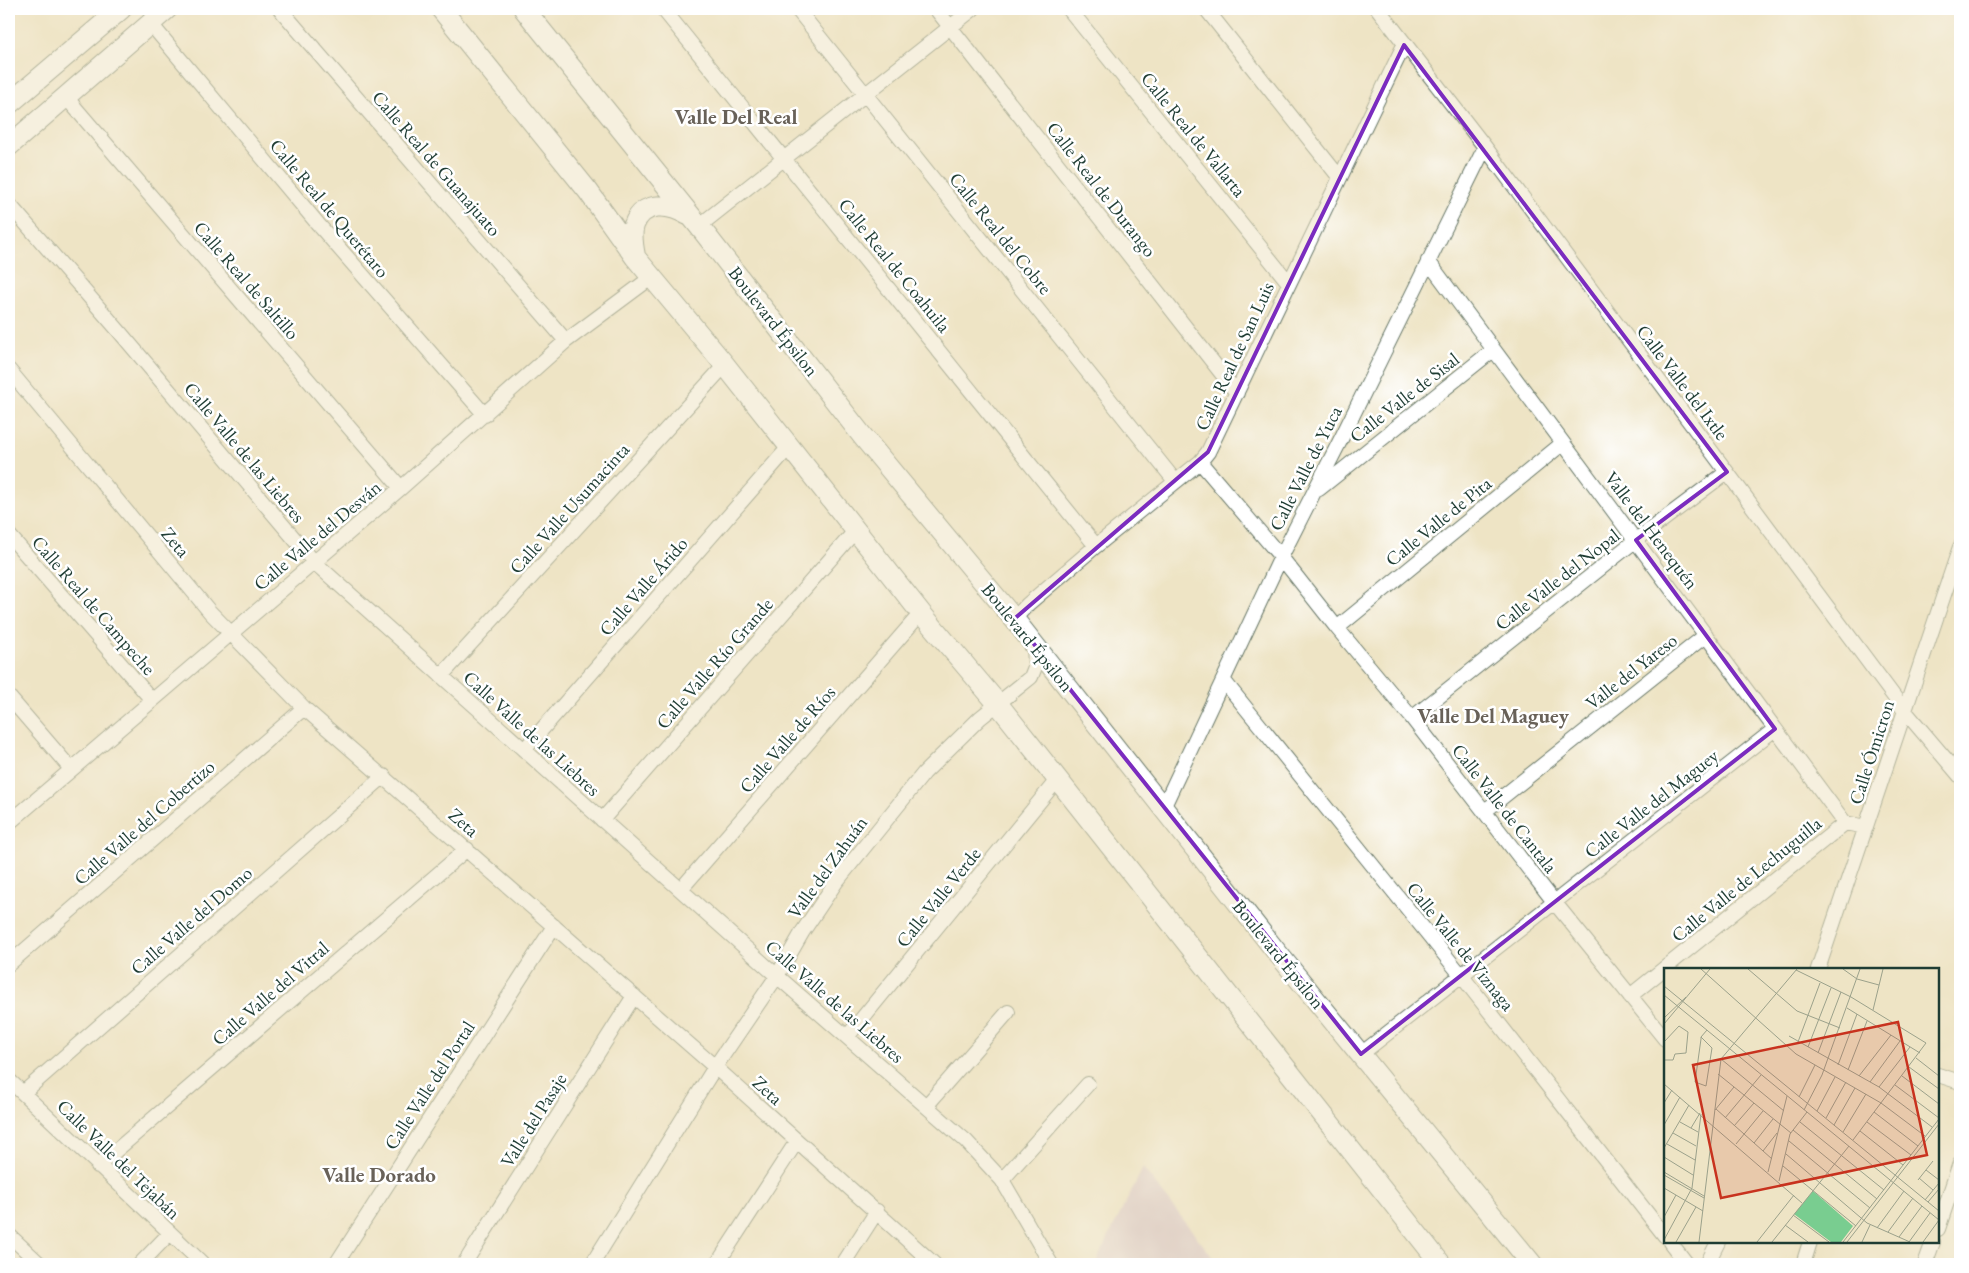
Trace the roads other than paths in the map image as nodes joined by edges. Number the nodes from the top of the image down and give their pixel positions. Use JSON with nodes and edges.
{"nodes":[{"id":1,"x":121,"y":9,"type":"edge"},
{"id":2,"x":167,"y":9,"type":"edge"},
{"id":3,"x":280,"y":9,"type":"edge"},
{"id":4,"x":441,"y":9,"type":"edge"},
{"id":5,"x":524,"y":9,"type":"edge"},
{"id":6,"x":664,"y":9,"type":"edge"},
{"id":7,"x":797,"y":9,"type":"edge"},
{"id":8,"x":936,"y":9,"type":"edge"},
{"id":9,"x":974,"y":9,"type":"edge"},
{"id":10,"x":1069,"y":9,"type":"edge"},
{"id":11,"x":1206,"y":9,"type":"edge"},
{"id":12,"x":1378,"y":9,"type":"edge"},
{"id":13,"x":150,"y":23,"type":"junction"},
{"id":14,"x":951,"y":26,"type":"junction"},
{"id":15,"x":1404,"y":45,"type":"junction"},
{"id":16,"x":866,"y":94,"type":"junction"},
{"id":17,"x":65,"y":96,"type":"junction"},
{"id":18,"x":9,"y":104,"type":"edge"},
{"id":19,"x":9,"y":146,"type":"edge"},
{"id":20,"x":1485,"y":147,"type":"junction"},
{"id":21,"x":785,"y":158,"type":"junction"},
{"id":22,"x":1340,"y":178,"type":"junction"},
{"id":23,"x":9,"y":204,"type":"edge"},
{"id":24,"x":695,"y":222,"type":"junction"},
{"id":25,"x":635,"y":257,"type":"junction"},
{"id":26,"x":1428,"y":260,"type":"junction"},
{"id":27,"x":652,"y":277,"type":"junction"},
{"id":28,"x":1289,"y":283,"type":"junction"},
{"id":29,"x":566,"y":341,"type":"junction"},
{"id":30,"x":1493,"y":350,"type":"junction"},
{"id":31,"x":725,"y":366,"type":"junction"},
{"id":32,"x":9,"y":370,"type":"edge"},
{"id":33,"x":1238,"y":393,"type":"junction"},
{"id":34,"x":485,"y":415,"type":"junction"},
{"id":35,"x":1563,"y":443,"type":"junction"},
{"id":36,"x":789,"y":447,"type":"junction"},
{"id":37,"x":1200,"y":462,"type":"junction"},
{"id":38,"x":1727,"y":472,"type":"junction"},
{"id":39,"x":1175,"y":481,"type":"junction"},
{"id":40,"x":401,"y":488,"type":"junction"},
{"id":41,"x":1315,"y":493,"type":"junction"},
{"id":42,"x":855,"y":531,"type":"junction"},
{"id":43,"x":9,"y":534,"type":"edge"},
{"id":44,"x":1636,"y":540,"type":"junction"},
{"id":45,"x":1096,"y":546,"type":"junction"},
{"id":46,"x":1960,"y":548,"type":"edge"},
{"id":47,"x":1281,"y":557,"type":"junction"},
{"id":48,"x":314,"y":562,"type":"junction"},
{"id":49,"x":922,"y":613,"type":"junction"},
{"id":50,"x":1014,"y":619,"type":"junction"},
{"id":51,"x":1337,"y":628,"type":"junction"},
{"id":52,"x":231,"y":633,"type":"junction"},
{"id":53,"x":1706,"y":635,"type":"junction"},
{"id":54,"x":1034,"y":644,"type":"junction"},
{"id":55,"x":441,"y":676,"type":"junction"},
{"id":56,"x":1224,"y":681,"type":"junction"},
{"id":57,"x":9,"y":697,"type":"edge"},
{"id":58,"x":152,"y":700,"type":"junction"},
{"id":59,"x":998,"y":704,"type":"junction"},
{"id":60,"x":304,"y":708,"type":"junction"},
{"id":61,"x":1904,"y":710,"type":"junction"},
{"id":62,"x":1412,"y":718,"type":"junction"},
{"id":63,"x":1775,"y":729,"type":"junction"},
{"id":64,"x":524,"y":750,"type":"junction"},
{"id":65,"x":71,"y":770,"type":"junction"},
{"id":66,"x":384,"y":776,"type":"junction"},
{"id":67,"x":1960,"y":776,"type":"edge"},
{"id":68,"x":1057,"y":780,"type":"junction"},
{"id":69,"x":1163,"y":808,"type":"junction"},
{"id":70,"x":1485,"y":811,"type":"junction"},
{"id":71,"x":602,"y":820,"type":"junction"},
{"id":72,"x":9,"y":823,"type":"edge"},
{"id":73,"x":1845,"y":824,"type":"junction"},
{"id":74,"x":1866,"y":827,"type":"junction"},
{"id":75,"x":467,"y":849,"type":"junction"},
{"id":76,"x":681,"y":889,"type":"junction"},
{"id":77,"x":1555,"y":903,"type":"junction"},
{"id":78,"x":554,"y":926,"type":"junction"},
{"id":79,"x":9,"y":964,"type":"edge"},
{"id":80,"x":1665,"y":968,"type":"edge"},
{"id":81,"x":1818,"y":968,"type":"edge"},
{"id":82,"x":1664,"y":969,"type":"edge"},
{"id":83,"x":1461,"y":975,"type":"junction"},
{"id":84,"x":777,"y":976,"type":"junction"},
{"id":85,"x":634,"y":996,"type":"junction"},
{"id":86,"x":1630,"y":996,"type":"junction"},
{"id":87,"x":1008,"y":1012,"type":"dead end"},
{"id":88,"x":847,"y":1037,"type":"junction"},
{"id":89,"x":1664,"y":1038,"type":"edge"},
{"id":90,"x":1361,"y":1054,"type":"junction"},
{"id":91,"x":715,"y":1067,"type":"junction"},
{"id":92,"x":1939,"y":1075,"type":"edge"},
{"id":93,"x":9,"y":1080,"type":"edge"},
{"id":94,"x":1960,"y":1082,"type":"edge"},
{"id":95,"x":1088,"y":1084,"type":"dead end"},
{"id":96,"x":23,"y":1093,"type":"junction"},
{"id":97,"x":927,"y":1106,"type":"junction"},
{"id":98,"x":797,"y":1141,"type":"junction"},
{"id":99,"x":1960,"y":1163,"type":"edge"},
{"id":100,"x":98,"y":1166,"type":"junction"},
{"id":101,"x":1002,"y":1180,"type":"junction"},
{"id":102,"x":877,"y":1212,"type":"junction"},
{"id":103,"x":1939,"y":1225,"type":"edge"},
{"id":104,"x":170,"y":1233,"type":"junction"},
{"id":105,"x":9,"y":1235,"type":"edge"},
{"id":106,"x":1664,"y":1235,"type":"edge"},
{"id":107,"x":1671,"y":1243,"type":"edge"},
{"id":108,"x":1718,"y":1243,"type":"edge"},
{"id":109,"x":1810,"y":1243,"type":"edge"},
{"id":110,"x":1933,"y":1243,"type":"edge"},
{"id":111,"x":40,"y":1264,"type":"edge"},
{"id":112,"x":140,"y":1264,"type":"edge"},
{"id":113,"x":203,"y":1264,"type":"edge"},
{"id":114,"x":336,"y":1264,"type":"edge"},
{"id":115,"x":464,"y":1264,"type":"edge"},
{"id":116,"x":592,"y":1264,"type":"edge"},
{"id":117,"x":717,"y":1264,"type":"edge"},
{"id":118,"x":843,"y":1264,"type":"edge"},
{"id":119,"x":934,"y":1264,"type":"edge"},
{"id":120,"x":1052,"y":1264,"type":"edge"},
{"id":121,"x":1441,"y":1264,"type":"edge"},
{"id":122,"x":1532,"y":1264,"type":"edge"},
{"id":123,"x":1687,"y":1264,"type":"edge"},
{"id":124,"x":1707,"y":1264,"type":"edge"},
{"id":125,"x":1803,"y":1264,"type":"edge"},
{"id":126,"x":1925,"y":1264,"type":"edge"}],
"edges":[{"from":1,"to":18,"type":"street"},
{"from":2,"to":13,"type":"street"},
{"from":3,"to":29,"type":"street","name":"Calle Real de Guanajuato"},
{"from":4,"to":25,"type":"street"},
{"from":5,"to":24,"type":"street","name":"Boulevard Épsilon"},
{"from":6,"to":21,"type":"street","name":"Calle Real de Coahuila"},
{"from":7,"to":16,"type":"street","name":"Calle Real del Cobre"},
{"from":8,"to":14,"type":"street","name":"Calle Real de Durango"},
{"from":9,"to":14,"type":"street"},
{"from":10,"to":28,"type":"street","name":"Calle Real de Vallarta"},
{"from":11,"to":22,"type":"street"},
{"from":12,"to":15,"type":"street","name":"Calle Valle del Ixtle"},
{"from":13,"to":17,"type":"street"},
{"from":13,"to":34,"type":"street","name":"Calle Real de Querétaro"},
{"from":14,"to":16,"type":"street"},
{"from":14,"to":33,"type":"street","name":"Calle Real de Durango"},
{"from":15,"to":20,"type":"street","name":"Calle Valle del Ixtle"},
{"from":15,"to":22,"type":"street","name":"Calle Real de San Luis"},
{"from":16,"to":21,"type":"street"},
{"from":16,"to":39,"type":"street","name":"Calle Real del Cobre"},
{"from":17,"to":19,"type":"street"},
{"from":17,"to":40,"type":"street","name":"Calle Real de Saltillo"},
{"from":20,"to":26,"type":"street","name":"Calle Valle de Yuca"},
{"from":20,"to":38,"type":"street","name":"Calle Valle del Ixtle"},
{"from":21,"to":24,"type":"street"},
{"from":21,"to":45,"type":"street","name":"Calle Real de Coahuila"},
{"from":22,"to":28,"type":"street","name":"Calle Real de San Luis"},
{"from":23,"to":48,"type":"street","name":"Calle Valle de las Liebres"},
{"from":24,"to":25,"type":"street"},
{"from":24,"to":50,"type":"street","name":"Boulevard Épsilon"},
{"from":25,"to":27,"type":"street"},
{"from":26,"to":30,"type":"street","name":"Valle del Henequén"},
{"from":26,"to":41,"type":"street","name":"Calle Valle de Yuca"},
{"from":27,"to":29,"type":"street","name":"Calle Valle del Desván"},
{"from":27,"to":31,"type":"street"},
{"from":28,"to":33,"type":"street","name":"Calle Real de San Luis"},
{"from":29,"to":34,"type":"street","name":"Calle Valle del Desván"},
{"from":30,"to":35,"type":"street","name":"Valle del Henequén"},
{"from":30,"to":41,"type":"street","name":"Calle Valle de Sisal"},
{"from":31,"to":36,"type":"street"},
{"from":31,"to":55,"type":"street","name":"Calle Valle Usumacinta"},
{"from":32,"to":52,"type":"street","name":"Zeta"},
{"from":33,"to":37,"type":"street","name":"Calle Real de San Luis"},
{"from":34,"to":40,"type":"street","name":"Calle Valle del Desván"},
{"from":35,"to":44,"type":"street","name":"Valle del Henequén"},
{"from":35,"to":51,"type":"street","name":"Calle Valle de Pita"},
{"from":36,"to":42,"type":"street"},
{"from":36,"to":64,"type":"street","name":"Calle Valle Árido"},
{"from":37,"to":39,"type":"street","name":"Calle Real de San Luis"},
{"from":37,"to":47,"type":"street","name":"Calle Valle de Cantala"},
{"from":38,"to":44,"type":"street","name":"Calle Valle del Nopal"},
{"from":38,"to":61,"type":"street","name":"Calle Valle del Ixtle"},
{"from":39,"to":45,"type":"street","name":"Calle Real de San Luis"},
{"from":40,"to":48,"type":"street","name":"Calle Valle del Desván"},
{"from":41,"to":47,"type":"street","name":"Calle Valle de Yuca"},
{"from":42,"to":49,"type":"street"},
{"from":42,"to":71,"type":"street","name":"Calle Valle Río Grande"},
{"from":43,"to":58,"type":"street","name":"Calle Real de Campeche"},
{"from":44,"to":53,"type":"street","name":"Valle del Henequén"},
{"from":44,"to":62,"type":"street","name":"Calle Valle del Nopal"},
{"from":45,"to":50,"type":"street","name":"Calle Real de San Luis"},
{"from":46,"to":61,"type":"street","name":"Calle Ómicron"},
{"from":47,"to":51,"type":"street","name":"Calle Valle de Cantala"},
{"from":47,"to":56,"type":"street","name":"Calle Valle de Yuca"},
{"from":48,"to":52,"type":"street","name":"Calle Valle del Desván"},
{"from":48,"to":55,"type":"street","name":"Calle Valle de las Liebres"},
{"from":49,"to":59,"type":"street"},
{"from":49,"to":76,"type":"street","name":"Calle Valle de Ríos"},
{"from":50,"to":54,"type":"street","name":"Boulevard Épsilon"},
{"from":51,"to":62,"type":"street","name":"Calle Valle de Cantala"},
{"from":52,"to":58,"type":"street","name":"Calle Valle del Desván"},
{"from":52,"to":60,"type":"street","name":"Zeta"},
{"from":53,"to":63,"type":"street","name":"Valle del Henequén"},
{"from":53,"to":70,"type":"street","name":"Valle del Yareso"},
{"from":54,"to":59,"type":"street","name":"Valle del Zahuán"},
{"from":54,"to":69,"type":"street","name":"Boulevard Épsilon"},
{"from":55,"to":64,"type":"street","name":"Calle Valle de las Liebres"},
{"from":56,"to":69,"type":"street","name":"Calle Valle de Yuca"},
{"from":56,"to":83,"type":"street","name":"Calle Valle de Viznaga"},
{"from":57,"to":65,"type":"street"},
{"from":58,"to":65,"type":"street","name":"Calle Valle del Desván"},
{"from":59,"to":68,"type":"street"},
{"from":59,"to":84,"type":"street","name":"Valle del Zahuán"},
{"from":60,"to":66,"type":"street","name":"Zeta"},
{"from":60,"to":79,"type":"street","name":"Calle Valle del Cobertizo"},
{"from":61,"to":67,"type":"street","name":"Calle Valle del Ixtle"},
{"from":61,"to":74,"type":"street","name":"Calle Ómicron"},
{"from":62,"to":70,"type":"street","name":"Calle Valle de Cantala"},
{"from":63,"to":73,"type":"street","name":"Valle del Henequén"},
{"from":63,"to":77,"type":"street","name":"Calle Valle del Maguey"},
{"from":64,"to":71,"type":"street","name":"Calle Valle de las Liebres"},
{"from":65,"to":72,"type":"street","name":"Calle Valle del Desván"},
{"from":66,"to":75,"type":"street","name":"Zeta"},
{"from":66,"to":96,"type":"street","name":"Calle Valle del Domo"},
{"from":68,"to":88,"type":"street","name":"Calle Valle Verde"},
{"from":68,"to":121,"type":"street"},
{"from":69,"to":90,"type":"street","name":"Boulevard Épsilon"},
{"from":70,"to":77,"type":"street","name":"Calle Valle de Cantala"},
{"from":71,"to":76,"type":"street","name":"Calle Valle de las Liebres"},
{"from":73,"to":74,"type":"street","name":"Calle Valle de Lechuguilla"},
{"from":73,"to":80,"type":"street","name":"Calle Valle de Lechuguilla"},
{"from":74,"to":81,"type":"street","name":"Calle Ómicron"},
{"from":75,"to":78,"type":"street","name":"Zeta"},
{"from":75,"to":100,"type":"street","name":"Calle Valle del Vitral"},
{"from":76,"to":84,"type":"street","name":"Calle Valle de las Liebres"},
{"from":77,"to":83,"type":"street","name":"Calle Valle del Maguey"},
{"from":77,"to":86,"type":"street","name":"Calle Valle de Cantala"},
{"from":78,"to":85,"type":"street","name":"Zeta"},
{"from":78,"to":114,"type":"street","name":"Calle Valle del Portal"},
{"from":82,"to":86,"type":"street","name":"Calle Valle de Lechuguilla"},
{"from":83,"to":90,"type":"street","name":"Calle Valle del Maguey"},
{"from":83,"to":106,"type":"street","name":"Calle Valle de Viznaga"},
{"from":84,"to":88,"type":"street","name":"Calle Valle de las Liebres"},
{"from":84,"to":91,"type":"street","name":"Valle del Zahuán"},
{"from":85,"to":91,"type":"street","name":"Zeta"},
{"from":85,"to":115,"type":"street","name":"Valle del Pasaje"},
{"from":86,"to":89,"type":"street","name":"Calle Valle de Cantala"},
{"from":87,"to":97,"type":"street"},
{"from":88,"to":97,"type":"street","name":"Calle Valle de las Liebres"},
{"from":90,"to":122,"type":"street","name":"Boulevard Épsilon"},
{"from":91,"to":98,"type":"street","name":"Zeta"},
{"from":91,"to":116,"type":"street","name":"Valle del Zahuán"},
{"from":92,"to":94,"type":"street"},
{"from":93,"to":96,"type":"street","name":"Calle Valle del Tejabán"},
{"from":95,"to":101,"type":"street"},
{"from":96,"to":100,"type":"street","name":"Calle Valle del Tejabán"},
{"from":97,"to":101,"type":"street","name":"Calle Valle de las Liebres"},
{"from":98,"to":102,"type":"street","name":"Zeta"},
{"from":98,"to":117,"type":"street"},
{"from":99,"to":103,"type":"street"},
{"from":100,"to":104,"type":"street","name":"Calle Valle del Tejabán"},
{"from":101,"to":120,"type":"street","name":"Calle Valle de las Liebres"},
{"from":102,"to":118,"type":"street"},
{"from":102,"to":119,"type":"street","name":"Zeta"},
{"from":104,"to":112,"type":"street"},
{"from":104,"to":113,"type":"street","name":"Calle Valle del Tejabán"},
{"from":105,"to":111,"type":"street"},
{"from":107,"to":123,"type":"street"},
{"from":108,"to":124,"type":"street"},
{"from":109,"to":125,"type":"street"},
{"from":110,"to":126,"type":"street"}]}
